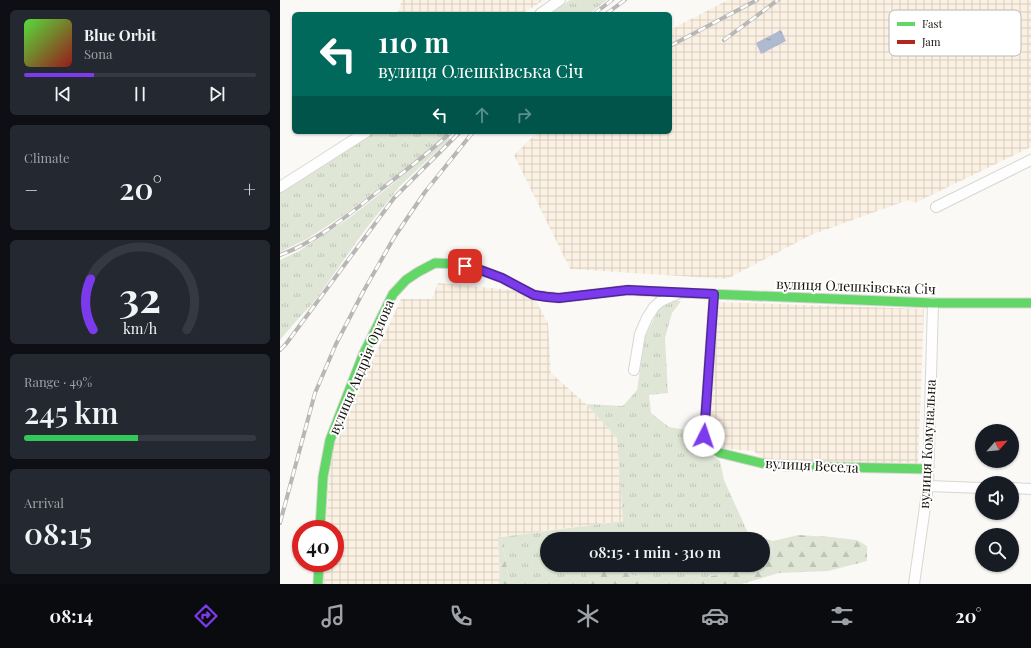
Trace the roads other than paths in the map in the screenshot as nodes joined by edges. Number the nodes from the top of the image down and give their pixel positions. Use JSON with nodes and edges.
{"nodes":[{"id":1,"x":560,"y":0,"type":"edge"},
{"id":2,"x":543,"y":12,"type":"edge"},
{"id":3,"x":363,"y":134,"type":"edge"},
{"id":4,"x":1031,"y":160,"type":"edge"},
{"id":5,"x":280,"y":187,"type":"edge"},
{"id":6,"x":936,"y":207,"type":"dead end"},
{"id":7,"x":680,"y":293,"type":"junction"},
{"id":8,"x":714,"y":294,"type":"junction"},
{"id":9,"x":934,"y":303,"type":"junction"},
{"id":10,"x":1031,"y":303,"type":"edge"},
{"id":11,"x":634,"y":370,"type":"dead end"},
{"id":12,"x":928,"y":469,"type":"junction"},
{"id":13,"x":928,"y":486,"type":"junction"},
{"id":14,"x":975,"y":488,"type":"edge"},
{"id":15,"x":1019,"y":488,"type":"edge"},
{"id":16,"x":1031,"y":489,"type":"edge"},
{"id":17,"x":321,"y":520,"type":"edge"},
{"id":18,"x":319,"y":572,"type":"edge"},
{"id":19,"x":318,"y":584,"type":"edge"},
{"id":20,"x":914,"y":584,"type":"edge"}],
"edges":[{"from":1,"to":2,"type":"street"},
{"from":3,"to":5,"type":"street"},
{"from":4,"to":6,"type":"street"},
{"from":7,"to":8,"type":"street","name":"вулиця Олешківська Січ"},
{"from":7,"to":11,"type":"street"},
{"from":7,"to":17,"type":"street","name":"вулиця Андрія Орлова"},
{"from":8,"to":9,"type":"street","name":"вулиця Олешківська Січ"},
{"from":8,"to":12,"type":"street","name":"вулиця Весела"},
{"from":9,"to":10,"type":"street","name":"вулиця Олешківська Січ"},
{"from":9,"to":12,"type":"street","name":"вулиця Комунальна"},
{"from":12,"to":13,"type":"street","name":"вулиця Комунальна"},
{"from":13,"to":14,"type":"street"},
{"from":13,"to":20,"type":"street","name":"вулиця Комунальна"},
{"from":15,"to":16,"type":"street"},
{"from":18,"to":19,"type":"street"}]}
